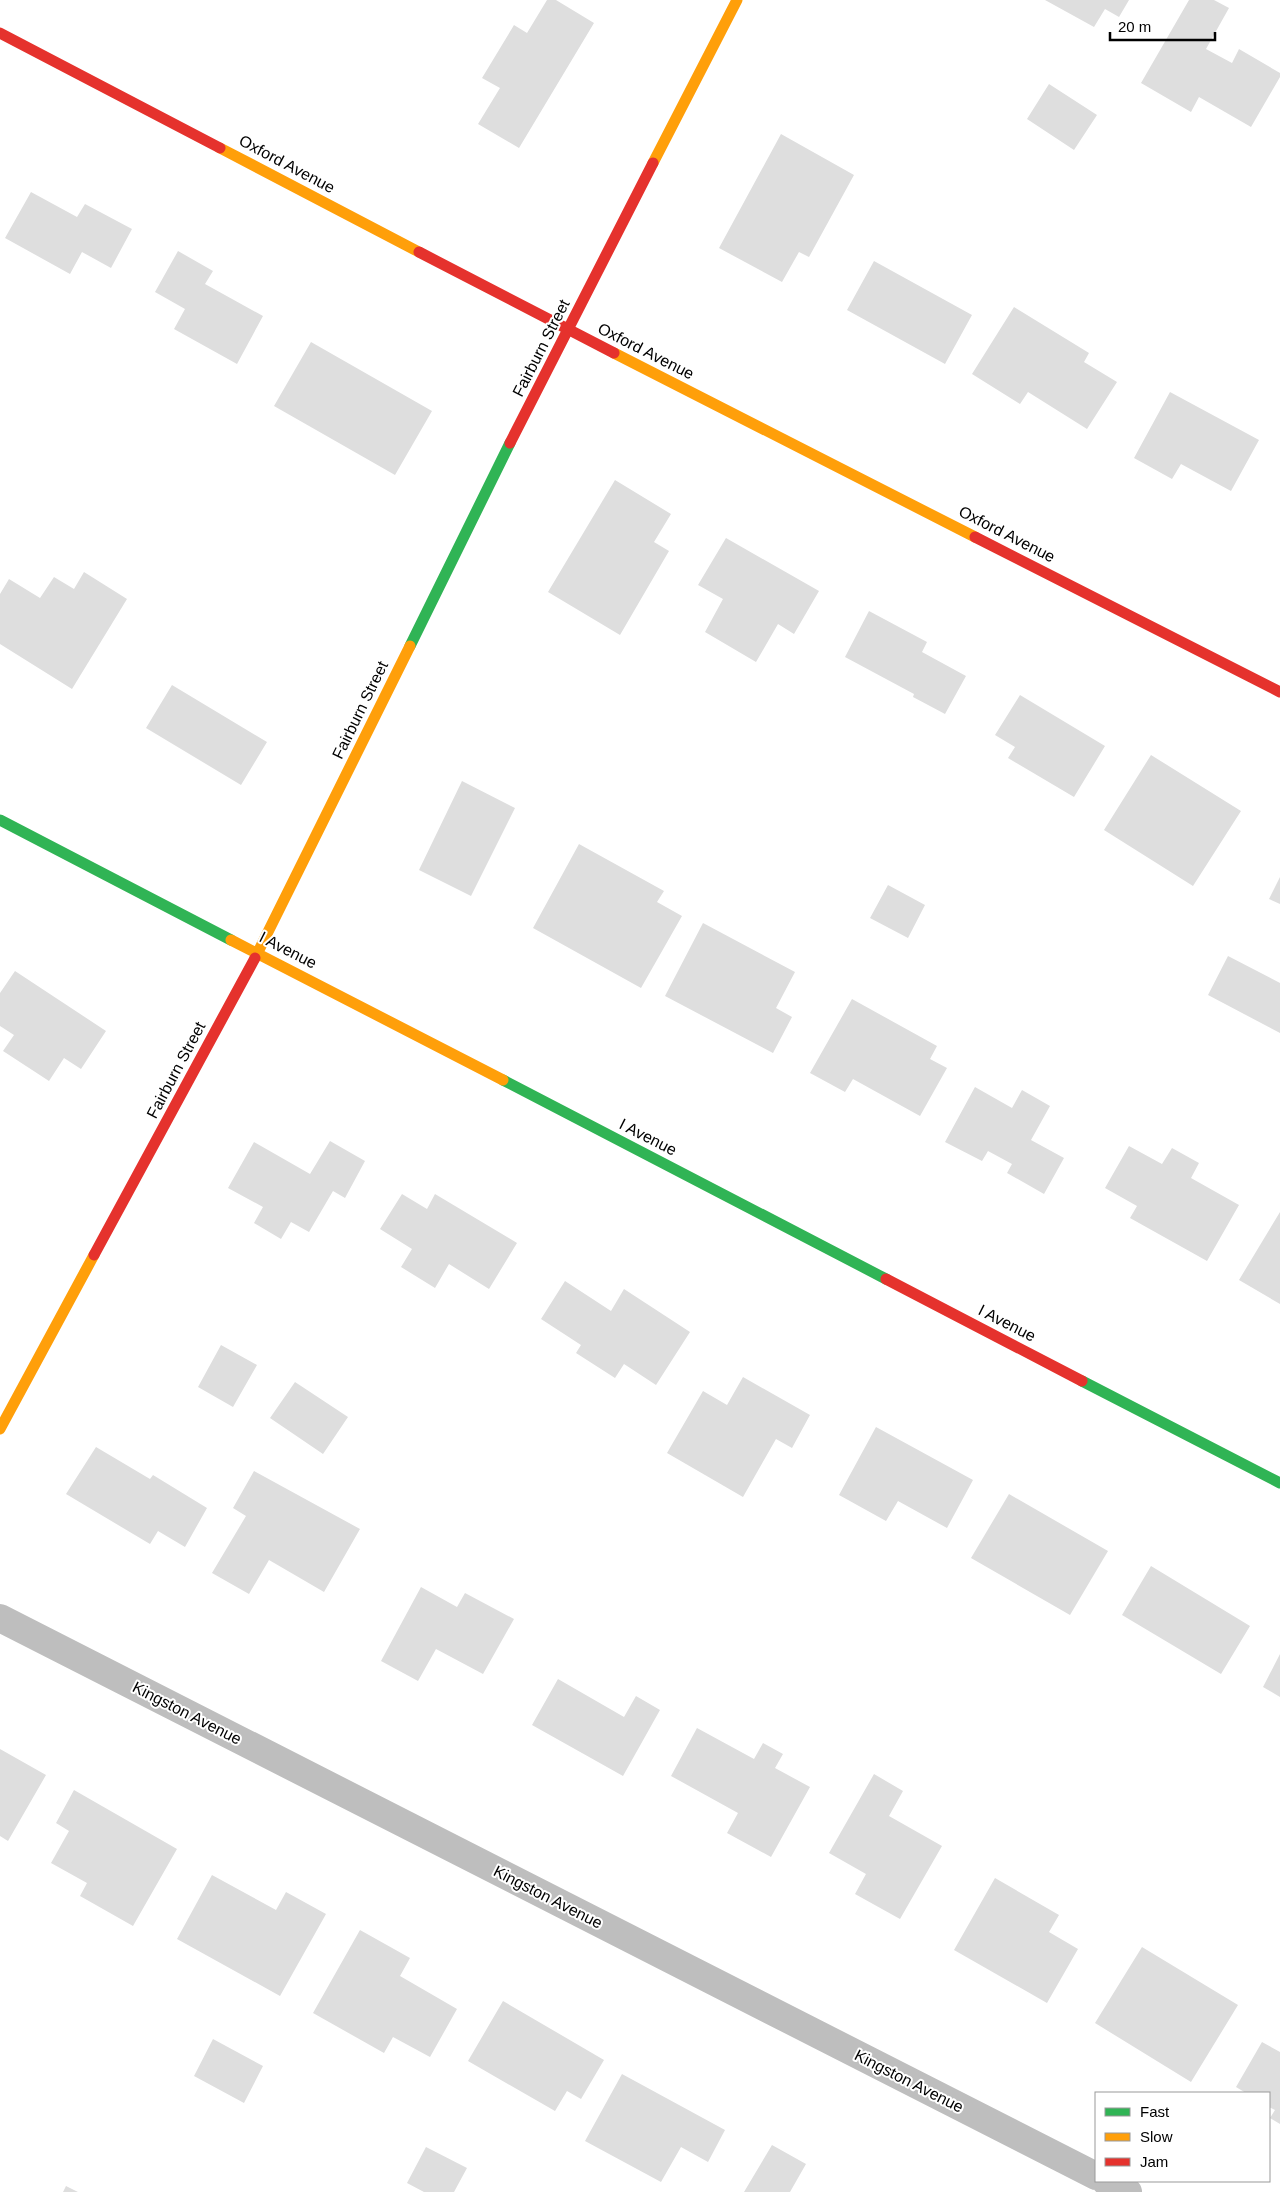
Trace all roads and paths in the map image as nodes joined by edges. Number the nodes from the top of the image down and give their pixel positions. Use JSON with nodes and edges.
{"nodes":[{"id":1,"x":737,"y":0,"type":"edge"},
{"id":2,"x":0,"y":32,"type":"edge"},
{"id":3,"x":568,"y":330,"type":"junction"},
{"id":4,"x":1280,"y":692,"type":"edge"},
{"id":5,"x":0,"y":820,"type":"edge"},
{"id":6,"x":258,"y":953,"type":"junction"},
{"id":7,"x":0,"y":1428,"type":"edge"},
{"id":8,"x":1280,"y":1483,"type":"edge"},
{"id":9,"x":0,"y":1618,"type":"edge"},
{"id":10,"x":1095,"y":2175,"type":"edge"},
{"id":11,"x":1108,"y":2182,"type":"edge"},
{"id":12,"x":1128,"y":2192,"type":"edge"}],
"edges":[{"from":1,"to":3,"type":"street","name":"Fairburn Street"},
{"from":2,"to":3,"type":"street","name":"Oxford Avenue"},
{"from":3,"to":4,"type":"street","name":"Oxford Avenue"},
{"from":3,"to":6,"type":"street","name":"Fairburn Street"},
{"from":5,"to":6,"type":"street","name":"I Avenue"},
{"from":6,"to":7,"type":"street","name":"Fairburn Street"},
{"from":6,"to":8,"type":"street","name":"I Avenue"},
{"from":9,"to":10,"type":"street","name":"Kingston Avenue"},
{"from":11,"to":12,"type":"street"}]}
